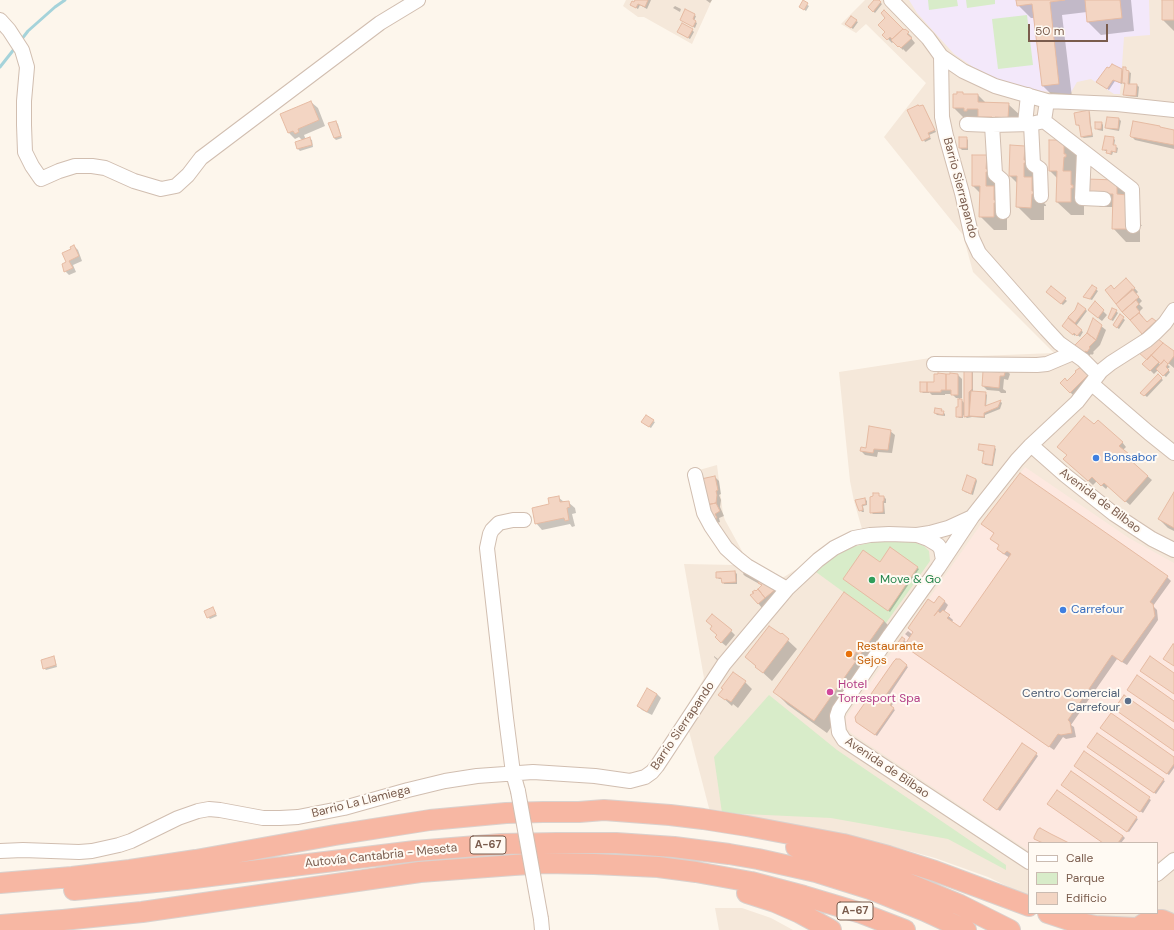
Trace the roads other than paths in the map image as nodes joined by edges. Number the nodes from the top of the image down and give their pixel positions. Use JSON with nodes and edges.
{"nodes":[{"id":1,"x":418,"y":0,"type":"edge"},
{"id":2,"x":897,"y":3,"type":"edge"},
{"id":3,"x":4,"y":25,"type":"edge"},
{"id":4,"x":941,"y":56,"type":"junction"},
{"id":5,"x":1028,"y":95,"type":"junction"},
{"id":6,"x":1047,"y":101,"type":"junction"},
{"id":7,"x":1174,"y":110,"type":"edge"},
{"id":8,"x":1033,"y":123,"type":"junction"},
{"id":9,"x":967,"y":124,"type":"dead end"},
{"id":10,"x":992,"y":125,"type":"junction"},
{"id":11,"x":1084,"y":152,"type":"junction"},
{"id":12,"x":1041,"y":196,"type":"dead end"},
{"id":13,"x":1104,"y":199,"type":"dead end"},
{"id":14,"x":1003,"y":212,"type":"dead end"},
{"id":15,"x":1133,"y":226,"type":"dead end"},
{"id":16,"x":1174,"y":310,"type":"edge"},
{"id":17,"x":1073,"y":353,"type":"junction"},
{"id":18,"x":934,"y":364,"type":"dead end"},
{"id":19,"x":1095,"y":379,"type":"junction"},
{"id":20,"x":1031,"y":445,"type":"junction"},
{"id":21,"x":1174,"y":453,"type":"edge"},
{"id":22,"x":695,"y":475,"type":"dead end"},
{"id":23,"x":972,"y":517,"type":"junction"},
{"id":24,"x":524,"y":520,"type":"dead end"},
{"id":25,"x":923,"y":537,"type":"junction"},
{"id":26,"x":955,"y":542,"type":"junction"},
{"id":27,"x":1174,"y":550,"type":"edge"},
{"id":28,"x":943,"y":560,"type":"junction"},
{"id":29,"x":787,"y":589,"type":"junction"},
{"id":30,"x":513,"y":773,"type":"junction"},
{"id":31,"x":579,"y":812,"type":"junction"},
{"id":32,"x":0,"y":851,"type":"edge"},
{"id":33,"x":1028,"y":861,"type":"edge"},
{"id":34,"x":1173,"y":861,"type":"edge"},
{"id":35,"x":546,"y":863,"type":"junction"},
{"id":36,"x":1158,"y":868,"type":"edge"},
{"id":37,"x":1158,"y":873,"type":"edge"},
{"id":38,"x":0,"y":883,"type":"edge"},
{"id":39,"x":0,"y":894,"type":"edge"},
{"id":40,"x":1028,"y":906,"type":"edge"},
{"id":41,"x":1051,"y":914,"type":"edge"},
{"id":42,"x":1154,"y":922,"type":"edge"},
{"id":43,"x":0,"y":924,"type":"edge"},
{"id":44,"x":542,"y":924,"type":"edge"},
{"id":45,"x":831,"y":930,"type":"edge"},
{"id":46,"x":905,"y":930,"type":"edge"},
{"id":47,"x":966,"y":930,"type":"edge"},
{"id":48,"x":1010,"y":930,"type":"edge"}],
"edges":[{"from":1,"to":3,"type":"street"},
{"from":2,"to":4,"type":"street"},
{"from":4,"to":5,"type":"street"},
{"from":4,"to":17,"type":"street","name":"Barrio Sierrapando"},
{"from":5,"to":6,"type":"street"},
{"from":5,"to":8,"type":"street"},
{"from":6,"to":7,"type":"street"},
{"from":6,"to":8,"type":"street"},
{"from":8,"to":10,"type":"street","name":"Barrio Sierrapando"},
{"from":8,"to":11,"type":"street"},
{"from":8,"to":12,"type":"street"},
{"from":9,"to":10,"type":"street","name":"Barrio Sierrapando"},
{"from":10,"to":14,"type":"street"},
{"from":11,"to":13,"type":"street"},
{"from":11,"to":15,"type":"street"},
{"from":16,"to":19,"type":"street","name":"Barrio Sierrapando"},
{"from":17,"to":18,"type":"street"},
{"from":17,"to":19,"type":"street","name":"Barrio Sierrapando"},
{"from":19,"to":20,"type":"street","name":"Barrio Sierrapando"},
{"from":19,"to":21,"type":"street","name":"Barrio Sierrapando"},
{"from":20,"to":23,"type":"street","name":"Barrio Sierrapando"},
{"from":20,"to":27,"type":"street","name":"Avenida de Bilbao"},
{"from":22,"to":29,"type":"street"},
{"from":23,"to":25,"type":"street","name":"Barrio Sierrapando"},
{"from":23,"to":26,"type":"street","name":"Barrio Sierrapando"},
{"from":24,"to":30,"type":"street"},
{"from":25,"to":26,"type":"street","name":"Barrio Sierrapando"},
{"from":25,"to":28,"type":"street"},
{"from":25,"to":29,"type":"street","name":"Barrio Sierrapando"},
{"from":26,"to":28,"type":"street","name":"Barrio Sierrapando"},
{"from":28,"to":33,"type":"street","name":"Avenida de Bilbao"},
{"from":29,"to":30,"type":"street","name":"Barrio Sierrapando"},
{"from":30,"to":32,"type":"street","name":"Barrio La Llamiega"},
{"from":30,"to":44,"type":"street","bridge":true},
{"from":31,"to":38,"type":"highway"},
{"from":31,"to":40,"type":"highway"},
{"from":31,"to":48,"type":"highway"},
{"from":34,"to":36,"type":"street"},
{"from":34,"to":37,"type":"street"},
{"from":35,"to":43,"type":"highway","name":"Autovía Cantabria - Meseta","number":"A-67"},
{"from":35,"to":45,"type":"highway"},
{"from":35,"to":46,"type":"highway","name":"Autovía Cantabria - Meseta","number":"A-67"},
{"from":39,"to":47,"type":"highway","name":"Autovía Cantabria - Meseta","number":"A-67"},
{"from":41,"to":42,"type":"highway"}]}
